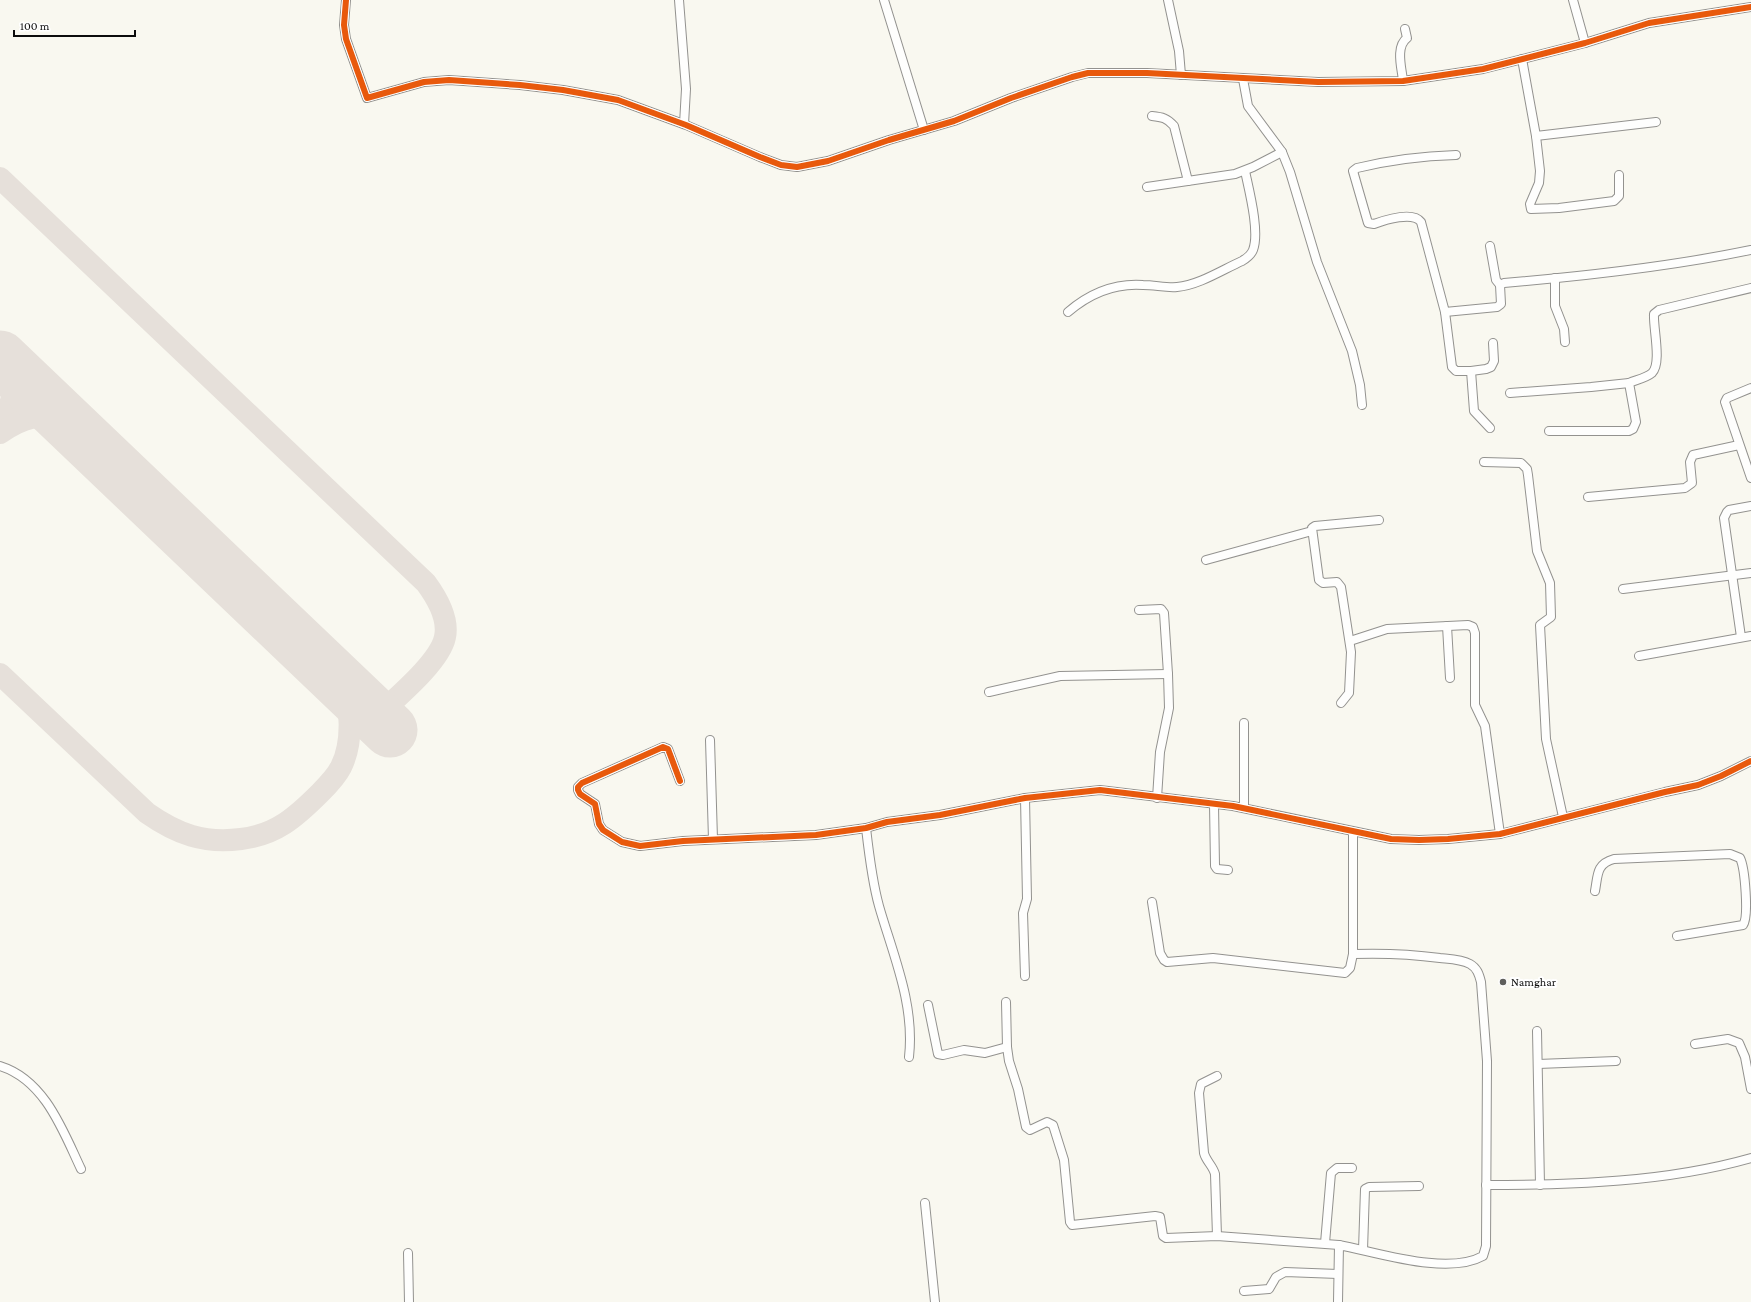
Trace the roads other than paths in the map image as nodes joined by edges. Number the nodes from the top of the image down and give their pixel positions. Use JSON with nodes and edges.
{"nodes":[{"id":1,"x":346,"y":0,"type":"edge"},
{"id":2,"x":679,"y":0,"type":"edge"},
{"id":3,"x":884,"y":0,"type":"edge"},
{"id":4,"x":1168,"y":0,"type":"edge"},
{"id":5,"x":1573,"y":0,"type":"edge"},
{"id":6,"x":1751,"y":7,"type":"edge"},
{"id":7,"x":1405,"y":29,"type":"dead end"},
{"id":8,"x":1585,"y":43,"type":"junction"},
{"id":9,"x":1522,"y":59,"type":"junction"},
{"id":10,"x":1181,"y":75,"type":"junction"},
{"id":11,"x":1243,"y":78,"type":"junction"},
{"id":12,"x":1404,"y":82,"type":"junction"},
{"id":13,"x":1152,"y":116,"type":"dead end"},
{"id":14,"x":1656,"y":122,"type":"dead end"},
{"id":15,"x":684,"y":124,"type":"junction"},
{"id":16,"x":924,"y":130,"type":"junction"},
{"id":17,"x":1536,"y":136,"type":"junction"},
{"id":18,"x":1282,"y":152,"type":"junction"},
{"id":19,"x":1456,"y":155,"type":"dead end"},
{"id":20,"x":1245,"y":171,"type":"junction"},
{"id":21,"x":1619,"y":175,"type":"dead end"},
{"id":22,"x":1188,"y":181,"type":"junction"},
{"id":23,"x":1147,"y":187,"type":"dead end"},
{"id":24,"x":1490,"y":246,"type":"dead end"},
{"id":25,"x":1751,"y":250,"type":"edge"},
{"id":26,"x":1555,"y":278,"type":"junction"},
{"id":27,"x":1500,"y":285,"type":"junction"},
{"id":28,"x":1751,"y":288,"type":"edge"},
{"id":29,"x":1068,"y":312,"type":"dead end"},
{"id":30,"x":1445,"y":312,"type":"junction"},
{"id":31,"x":1565,"y":342,"type":"dead end"},
{"id":32,"x":1493,"y":343,"type":"dead end"},
{"id":33,"x":1471,"y":371,"type":"junction"},
{"id":34,"x":1629,"y":383,"type":"junction"},
{"id":35,"x":1751,"y":388,"type":"edge"},
{"id":36,"x":1510,"y":394,"type":"dead end"},
{"id":37,"x":1362,"y":405,"type":"dead end"},
{"id":38,"x":1490,"y":428,"type":"dead end"},
{"id":39,"x":1549,"y":431,"type":"dead end"},
{"id":40,"x":1739,"y":445,"type":"junction"},
{"id":41,"x":1484,"y":462,"type":"dead end"},
{"id":42,"x":1751,"y":478,"type":"edge"},
{"id":43,"x":1588,"y":497,"type":"dead end"},
{"id":44,"x":1751,"y":506,"type":"edge"},
{"id":45,"x":1378,"y":520,"type":"dead end"},
{"id":46,"x":1312,"y":531,"type":"junction"},
{"id":47,"x":1206,"y":560,"type":"dead end"},
{"id":48,"x":1751,"y":573,"type":"edge"},
{"id":49,"x":1733,"y":576,"type":"junction"},
{"id":50,"x":1623,"y":589,"type":"dead end"},
{"id":51,"x":1139,"y":610,"type":"dead end"},
{"id":52,"x":1447,"y":626,"type":"junction"},
{"id":53,"x":1751,"y":636,"type":"edge"},
{"id":54,"x":1741,"y":637,"type":"junction"},
{"id":55,"x":1350,"y":641,"type":"junction"},
{"id":56,"x":1639,"y":656,"type":"dead end"},
{"id":57,"x":1168,"y":674,"type":"junction"},
{"id":58,"x":1450,"y":678,"type":"dead end"},
{"id":59,"x":989,"y":692,"type":"dead end"},
{"id":60,"x":1342,"y":704,"type":"dead end"},
{"id":61,"x":1244,"y":723,"type":"dead end"},
{"id":62,"x":710,"y":740,"type":"dead end"},
{"id":63,"x":1751,"y":761,"type":"edge"},
{"id":64,"x":680,"y":781,"type":"dead end"},
{"id":65,"x":1025,"y":798,"type":"junction"},
{"id":66,"x":1156,"y":798,"type":"junction"},
{"id":67,"x":1214,"y":804,"type":"junction"},
{"id":68,"x":1244,"y":808,"type":"junction"},
{"id":69,"x":1563,"y":817,"type":"junction"},
{"id":70,"x":866,"y":828,"type":"junction"},
{"id":71,"x":1353,"y":832,"type":"junction"},
{"id":72,"x":1500,"y":834,"type":"junction"},
{"id":73,"x":713,"y":839,"type":"junction"},
{"id":74,"x":1228,"y":870,"type":"dead end"},
{"id":75,"x":1748,"y":885,"type":"edge"},
{"id":76,"x":1595,"y":891,"type":"dead end"},
{"id":77,"x":1152,"y":902,"type":"dead end"},
{"id":78,"x":1676,"y":936,"type":"dead end"},
{"id":79,"x":1352,"y":954,"type":"junction"},
{"id":80,"x":1025,"y":976,"type":"dead end"},
{"id":81,"x":1006,"y":1002,"type":"dead end"},
{"id":82,"x":928,"y":1005,"type":"dead end"},
{"id":83,"x":1537,"y":1031,"type":"dead end"},
{"id":84,"x":1695,"y":1044,"type":"dead end"},
{"id":85,"x":1007,"y":1047,"type":"junction"},
{"id":86,"x":909,"y":1057,"type":"dead end"},
{"id":87,"x":1616,"y":1062,"type":"dead end"},
{"id":88,"x":1749,"y":1062,"type":"edge"},
{"id":89,"x":1538,"y":1064,"type":"junction"},
{"id":90,"x":0,"y":1066,"type":"edge"},
{"id":91,"x":1217,"y":1076,"type":"dead end"},
{"id":92,"x":1751,"y":1089,"type":"edge"},
{"id":93,"x":1751,"y":1158,"type":"edge"},
{"id":94,"x":1352,"y":1168,"type":"dead end"},
{"id":95,"x":81,"y":1169,"type":"dead end"},
{"id":96,"x":1486,"y":1185,"type":"junction"},
{"id":97,"x":1540,"y":1185,"type":"junction"},
{"id":98,"x":1419,"y":1186,"type":"dead end"},
{"id":99,"x":925,"y":1203,"type":"dead end"},
{"id":100,"x":1217,"y":1236,"type":"junction"},
{"id":101,"x":1325,"y":1243,"type":"junction"},
{"id":102,"x":1339,"y":1245,"type":"junction"},
{"id":103,"x":1364,"y":1250,"type":"junction"},
{"id":104,"x":408,"y":1253,"type":"dead end"},
{"id":105,"x":1338,"y":1274,"type":"junction"},
{"id":106,"x":1244,"y":1291,"type":"dead end"},
{"id":107,"x":409,"y":1302,"type":"edge"},
{"id":108,"x":935,"y":1302,"type":"edge"},
{"id":109,"x":1338,"y":1302,"type":"edge"}],
"edges":[{"from":1,"to":15,"type":"street"},
{"from":2,"to":15,"type":"street"},
{"from":3,"to":16,"type":"street"},
{"from":4,"to":10,"type":"street"},
{"from":5,"to":8,"type":"street"},
{"from":6,"to":8,"type":"street"},
{"from":7,"to":12,"type":"street"},
{"from":8,"to":9,"type":"street"},
{"from":9,"to":12,"type":"street"},
{"from":9,"to":17,"type":"street"},
{"from":10,"to":11,"type":"street"},
{"from":10,"to":16,"type":"street"},
{"from":11,"to":12,"type":"street"},
{"from":11,"to":18,"type":"street"},
{"from":13,"to":22,"type":"street"},
{"from":14,"to":17,"type":"street"},
{"from":15,"to":16,"type":"street"},
{"from":17,"to":21,"type":"street"},
{"from":18,"to":20,"type":"street"},
{"from":18,"to":37,"type":"street"},
{"from":19,"to":30,"type":"street"},
{"from":20,"to":22,"type":"street"},
{"from":20,"to":29,"type":"street"},
{"from":22,"to":23,"type":"street"},
{"from":24,"to":27,"type":"street"},
{"from":25,"to":26,"type":"street"},
{"from":26,"to":27,"type":"street"},
{"from":26,"to":31,"type":"street"},
{"from":27,"to":30,"type":"street"},
{"from":28,"to":34,"type":"street"},
{"from":30,"to":33,"type":"street"},
{"from":32,"to":33,"type":"street"},
{"from":33,"to":38,"type":"street"},
{"from":34,"to":36,"type":"street"},
{"from":34,"to":39,"type":"street"},
{"from":35,"to":40,"type":"street"},
{"from":40,"to":42,"type":"street"},
{"from":40,"to":43,"type":"street"},
{"from":41,"to":69,"type":"street"},
{"from":44,"to":49,"type":"street"},
{"from":45,"to":46,"type":"street"},
{"from":46,"to":47,"type":"street"},
{"from":46,"to":55,"type":"street"},
{"from":48,"to":49,"type":"street"},
{"from":49,"to":50,"type":"street"},
{"from":49,"to":54,"type":"street"},
{"from":51,"to":57,"type":"street"},
{"from":52,"to":55,"type":"street"},
{"from":52,"to":58,"type":"street"},
{"from":52,"to":72,"type":"street"},
{"from":53,"to":54,"type":"street"},
{"from":54,"to":56,"type":"street"},
{"from":55,"to":60,"type":"street"},
{"from":57,"to":59,"type":"street"},
{"from":57,"to":66,"type":"street"},
{"from":61,"to":68,"type":"street"},
{"from":62,"to":73,"type":"street"},
{"from":63,"to":69,"type":"street"},
{"from":64,"to":73,"type":"street"},
{"from":65,"to":66,"type":"street"},
{"from":65,"to":70,"type":"street"},
{"from":65,"to":80,"type":"street"},
{"from":66,"to":67,"type":"street"},
{"from":67,"to":68,"type":"street"},
{"from":67,"to":74,"type":"street"},
{"from":68,"to":71,"type":"street"},
{"from":69,"to":72,"type":"street"},
{"from":70,"to":73,"type":"street"},
{"from":70,"to":86,"type":"street"},
{"from":71,"to":72,"type":"street"},
{"from":71,"to":79,"type":"street"},
{"from":75,"to":76,"type":"street"},
{"from":75,"to":78,"type":"street"},
{"from":77,"to":79,"type":"street"},
{"from":79,"to":96,"type":"street"},
{"from":81,"to":85,"type":"street"},
{"from":82,"to":85,"type":"street"},
{"from":83,"to":89,"type":"street"},
{"from":84,"to":88,"type":"street"},
{"from":85,"to":100,"type":"street"},
{"from":87,"to":89,"type":"street"},
{"from":88,"to":92,"type":"street"},
{"from":89,"to":97,"type":"street"},
{"from":90,"to":95,"type":"street"},
{"from":91,"to":100,"type":"street"},
{"from":93,"to":97,"type":"street"},
{"from":94,"to":101,"type":"street"},
{"from":96,"to":97,"type":"street"},
{"from":96,"to":103,"type":"street"},
{"from":98,"to":103,"type":"street"},
{"from":99,"to":108,"type":"street"},
{"from":100,"to":101,"type":"street"},
{"from":101,"to":102,"type":"street"},
{"from":102,"to":103,"type":"street"},
{"from":102,"to":105,"type":"street"},
{"from":104,"to":107,"type":"street"},
{"from":105,"to":106,"type":"street"},
{"from":105,"to":109,"type":"street"}]}
